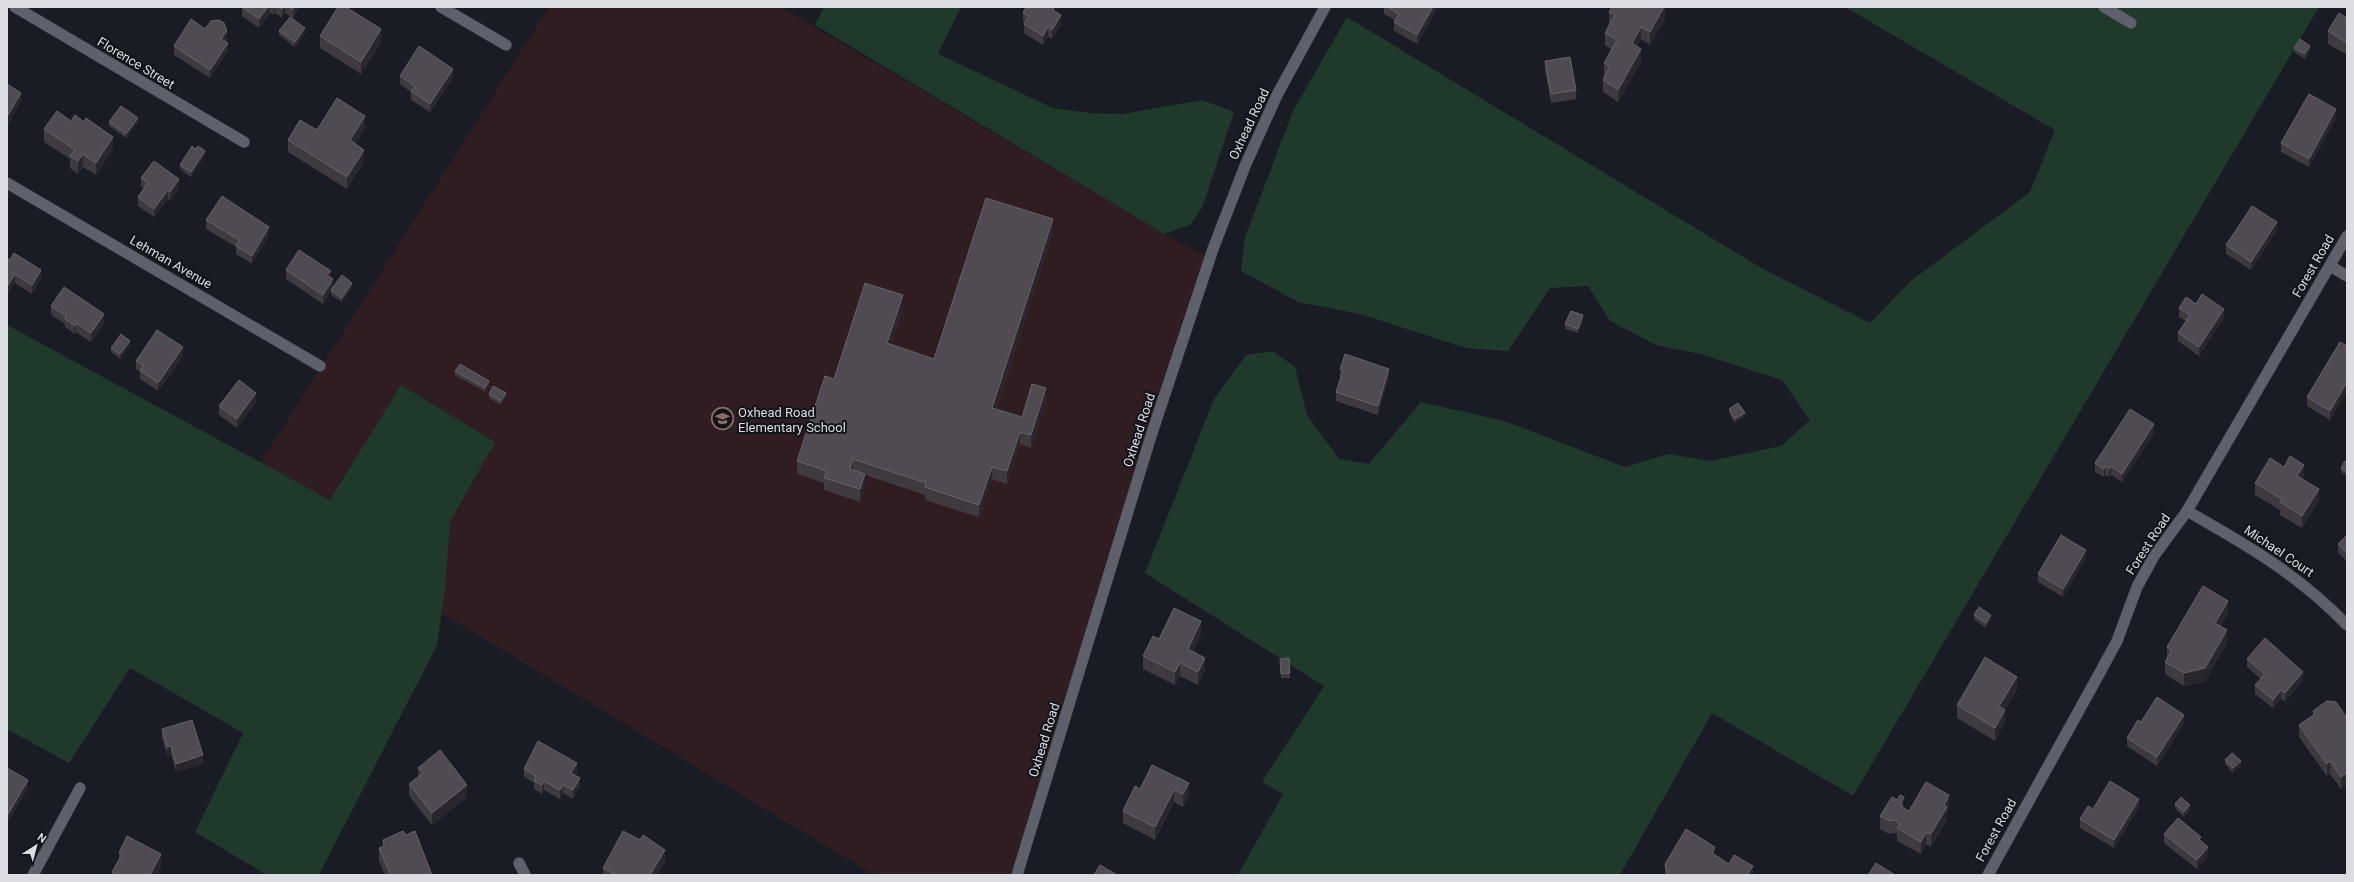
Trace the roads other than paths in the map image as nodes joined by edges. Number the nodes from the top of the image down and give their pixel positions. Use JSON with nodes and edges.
{"nodes":[{"id":1,"x":15,"y":7,"type":"edge"},
{"id":2,"x":441,"y":7,"type":"edge"},
{"id":3,"x":1325,"y":7,"type":"edge"},
{"id":4,"x":2104,"y":7,"type":"edge"},
{"id":5,"x":2131,"y":23,"type":"dead end"},
{"id":6,"x":506,"y":45,"type":"dead end"},
{"id":7,"x":244,"y":142,"type":"dead end"},
{"id":8,"x":7,"y":183,"type":"edge"},
{"id":9,"x":2347,"y":236,"type":"edge"},
{"id":10,"x":2330,"y":266,"type":"junction"},
{"id":11,"x":2347,"y":276,"type":"edge"},
{"id":12,"x":320,"y":366,"type":"dead end"},
{"id":13,"x":2187,"y":511,"type":"junction"},
{"id":14,"x":2347,"y":625,"type":"edge"},
{"id":15,"x":80,"y":788,"type":"dead end"},
{"id":16,"x":519,"y":863,"type":"dead end"},
{"id":17,"x":33,"y":875,"type":"edge"},
{"id":18,"x":525,"y":875,"type":"edge"},
{"id":19,"x":1017,"y":875,"type":"edge"},
{"id":20,"x":1988,"y":875,"type":"edge"}],
"edges":[{"from":1,"to":7,"type":"street","name":"Florence Street"},
{"from":2,"to":6,"type":"street"},
{"from":3,"to":19,"type":"street","name":"Oxhead Road"},
{"from":4,"to":5,"type":"street"},
{"from":8,"to":12,"type":"street","name":"Lehman Avenue"},
{"from":9,"to":10,"type":"street","name":"Forest Road"},
{"from":10,"to":11,"type":"street"},
{"from":10,"to":13,"type":"street","name":"Forest Road"},
{"from":13,"to":14,"type":"street","name":"Michael Court"},
{"from":13,"to":20,"type":"street","name":"Forest Road"},
{"from":15,"to":17,"type":"street"},
{"from":16,"to":18,"type":"street"}]}
